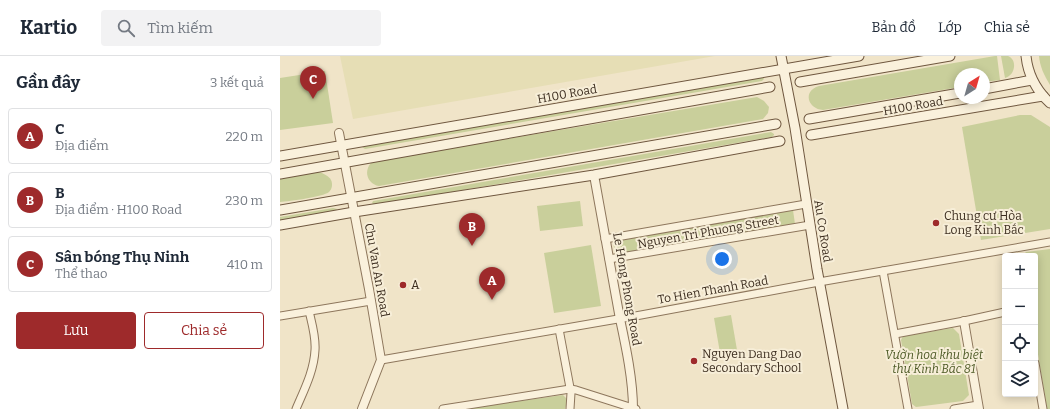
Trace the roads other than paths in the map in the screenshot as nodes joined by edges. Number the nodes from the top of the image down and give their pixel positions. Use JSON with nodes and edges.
{"nodes":[{"id":1,"x":782,"y":56,"type":"edge"},
{"id":2,"x":859,"y":56,"type":"edge"},
{"id":3,"x":950,"y":56,"type":"edge"},
{"id":4,"x":1026,"y":56,"type":"edge"},
{"id":5,"x":784,"y":69,"type":"junction"},
{"id":6,"x":1032,"y":80,"type":"junction"},
{"id":7,"x":800,"y":82,"type":"dead end"},
{"id":8,"x":770,"y":87,"type":"dead end"},
{"id":9,"x":990,"y":88,"type":"edge"},
{"id":10,"x":954,"y":94,"type":"edge"},
{"id":11,"x":1043,"y":96,"type":"junction"},
{"id":12,"x":1050,"y":103,"type":"edge"},
{"id":13,"x":809,"y":119,"type":"dead end"},
{"id":14,"x":776,"y":124,"type":"dead end"},
{"id":15,"x":339,"y":133,"type":"dead end"},
{"id":16,"x":811,"y":135,"type":"dead end"},
{"id":17,"x":780,"y":141,"type":"dead end"},
{"id":18,"x":342,"y":145,"type":"junction"},
{"id":19,"x":280,"y":156,"type":"edge"},
{"id":20,"x":345,"y":162,"type":"junction"},
{"id":21,"x":280,"y":174,"type":"edge"},
{"id":22,"x":594,"y":175,"type":"junction"},
{"id":23,"x":352,"y":197,"type":"junction"},
{"id":24,"x":806,"y":204,"type":"junction"},
{"id":25,"x":280,"y":210,"type":"edge"},
{"id":26,"x":354,"y":212,"type":"junction"},
{"id":27,"x":280,"y":225,"type":"edge"},
{"id":28,"x":810,"y":225,"type":"junction"},
{"id":29,"x":606,"y":239,"type":"junction"},
{"id":30,"x":1050,"y":242,"type":"edge"},
{"id":31,"x":1016,"y":248,"type":"junction"},
{"id":32,"x":1017,"y":253,"type":"edge"},
{"id":33,"x":609,"y":259,"type":"junction"},
{"id":34,"x":883,"y":271,"type":"junction"},
{"id":35,"x":819,"y":282,"type":"junction"},
{"id":36,"x":371,"y":301,"type":"junction"},
{"id":37,"x":309,"y":311,"type":"junction"},
{"id":38,"x":1002,"y":313,"type":"edge"},
{"id":39,"x":280,"y":316,"type":"edge"},
{"id":40,"x":620,"y":318,"type":"junction"},
{"id":41,"x":964,"y":321,"type":"junction"},
{"id":42,"x":559,"y":329,"type":"junction"},
{"id":43,"x":894,"y":334,"type":"junction"},
{"id":44,"x":381,"y":360,"type":"junction"},
{"id":45,"x":1038,"y":380,"type":"edge"},
{"id":46,"x":570,"y":389,"type":"junction"},
{"id":47,"x":979,"y":407,"type":"edge"},
{"id":48,"x":296,"y":409,"type":"edge"},
{"id":49,"x":362,"y":409,"type":"edge"},
{"id":50,"x":443,"y":409,"type":"edge"},
{"id":51,"x":570,"y":409,"type":"edge"},
{"id":52,"x":634,"y":409,"type":"edge"},
{"id":53,"x":843,"y":409,"type":"edge"},
{"id":54,"x":908,"y":409,"type":"edge"},
{"id":55,"x":954,"y":409,"type":"edge"},
{"id":56,"x":1043,"y":409,"type":"edge"}],
"edges":[{"from":1,"to":5,"type":"main road","name":"Au Co Road"},
{"from":2,"to":5,"type":"main road","name":"H100 Road"},
{"from":3,"to":7,"type":"main road"},
{"from":4,"to":6,"type":"main road"},
{"from":5,"to":18,"type":"main road","name":"H100 Road"},
{"from":5,"to":24,"type":"main road","name":"Au Co Road"},
{"from":6,"to":9,"type":"main road"},
{"from":6,"to":11,"type":"main road"},
{"from":8,"to":20,"type":"main road"},
{"from":10,"to":13,"type":"main road","name":"H100 Road"},
{"from":11,"to":12,"type":"main road"},
{"from":11,"to":16,"type":"main road","name":"H100 Road"},
{"from":14,"to":23,"type":"main road"},
{"from":15,"to":18,"type":"street","name":"Chu Van An Road"},
{"from":17,"to":22,"type":"main road"},
{"from":18,"to":19,"type":"main road","name":"H100 Road"},
{"from":18,"to":20,"type":"street","name":"Chu Van An Road"},
{"from":20,"to":21,"type":"main road"},
{"from":20,"to":23,"type":"street","name":"Chu Van An Road"},
{"from":22,"to":26,"type":"main road"},
{"from":22,"to":29,"type":"street","name":"Le Hong Phong Road"},
{"from":23,"to":25,"type":"main road"},
{"from":23,"to":26,"type":"street","name":"Chu Van An Road"},
{"from":24,"to":28,"type":"main road","name":"Au Co Road"},
{"from":24,"to":29,"type":"street","name":"Nguyen Tri Phuong Street"},
{"from":26,"to":27,"type":"main road"},
{"from":26,"to":36,"type":"street","name":"Chu Van An Road"},
{"from":28,"to":33,"type":"street","name":"Nguyen Tri Phuong Street"},
{"from":28,"to":35,"type":"main road","name":"Au Co Road"},
{"from":29,"to":33,"type":"street","name":"Le Hong Phong Road"},
{"from":30,"to":31,"type":"street","name":"To Hien Thanh Road"},
{"from":31,"to":32,"type":"street"},
{"from":31,"to":34,"type":"street","name":"To Hien Thanh Road"},
{"from":33,"to":40,"type":"street","name":"Le Hong Phong Road"},
{"from":34,"to":35,"type":"street","name":"To Hien Thanh Road"},
{"from":34,"to":43,"type":"street"},
{"from":35,"to":40,"type":"street","name":"To Hien Thanh Road"},
{"from":35,"to":53,"type":"main road","name":"Au Co Road"},
{"from":36,"to":37,"type":"street"},
{"from":36,"to":44,"type":"street","name":"Chu Van An Road"},
{"from":37,"to":39,"type":"street"},
{"from":37,"to":48,"type":"street"},
{"from":38,"to":41,"type":"street"},
{"from":40,"to":42,"type":"street","name":"To Hien Thanh Road"},
{"from":40,"to":52,"type":"street","name":"Le Hong Phong Road"},
{"from":41,"to":43,"type":"street"},
{"from":41,"to":47,"type":"street"},
{"from":42,"to":44,"type":"street","name":"To Hien Thanh Road"},
{"from":42,"to":46,"type":"street"},
{"from":43,"to":54,"type":"street"},
{"from":44,"to":49,"type":"street"},
{"from":45,"to":56,"type":"street"},
{"from":46,"to":50,"type":"street"},
{"from":46,"to":51,"type":"street"},
{"from":46,"to":52,"type":"street"},
{"from":47,"to":55,"type":"street"}]}
